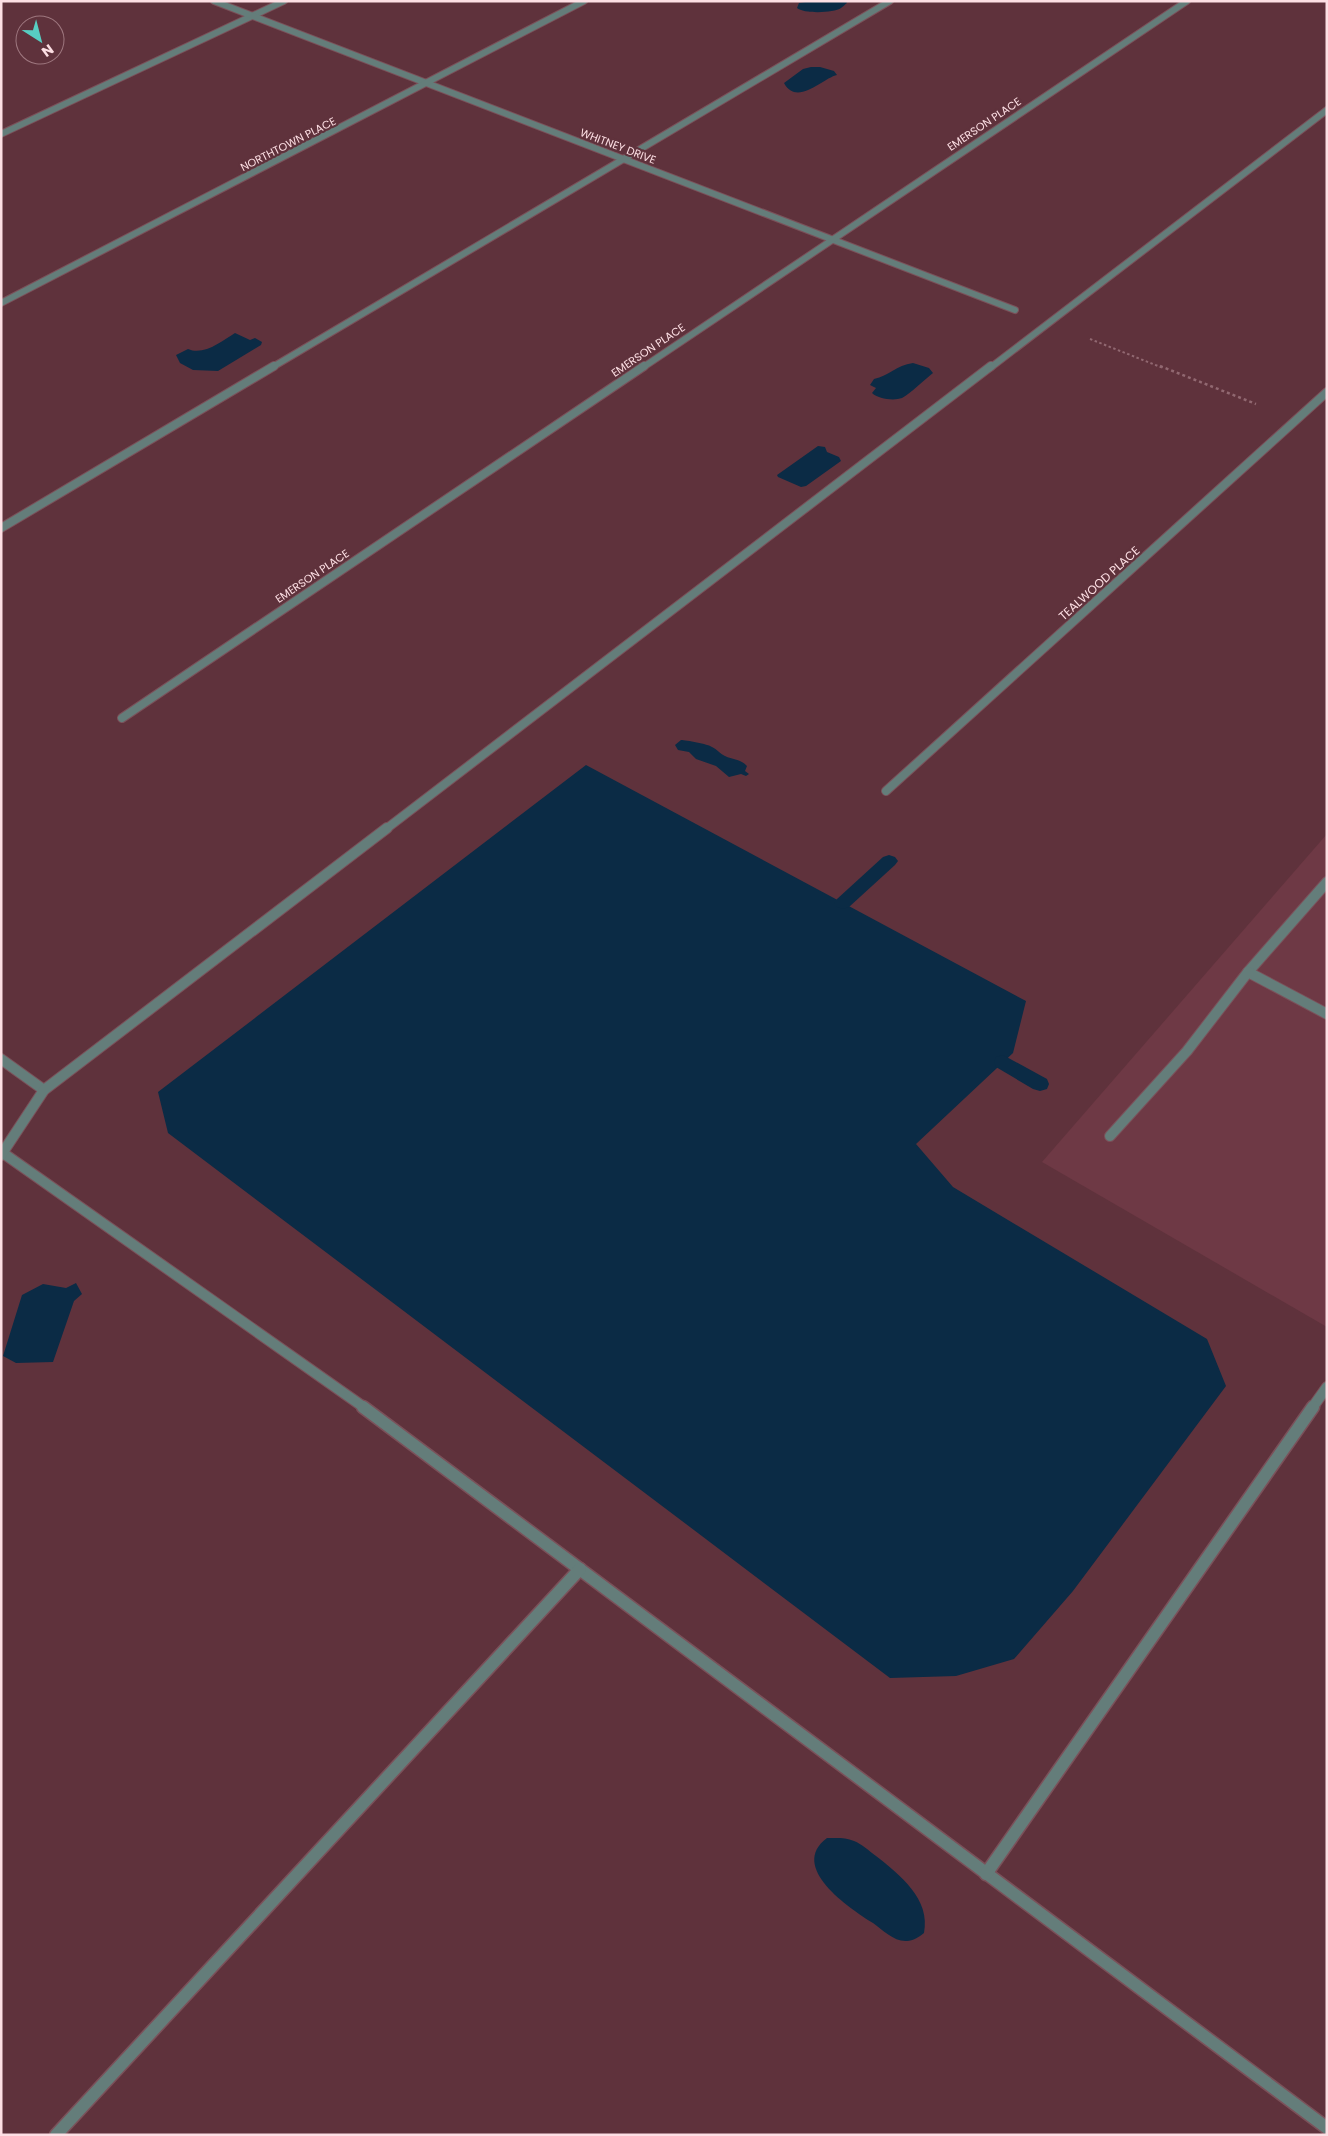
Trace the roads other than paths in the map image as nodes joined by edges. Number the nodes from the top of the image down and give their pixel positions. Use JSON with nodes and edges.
{"nodes":[{"id":1,"x":214,"y":1,"type":"edge"},
{"id":2,"x":284,"y":1,"type":"edge"},
{"id":3,"x":584,"y":1,"type":"edge"},
{"id":4,"x":890,"y":1,"type":"edge"},
{"id":5,"x":1187,"y":1,"type":"edge"},
{"id":6,"x":252,"y":16,"type":"junction"},
{"id":7,"x":426,"y":83,"type":"junction"},
{"id":8,"x":1327,"y":110,"type":"edge"},
{"id":9,"x":1,"y":134,"type":"edge"},
{"id":10,"x":622,"y":158,"type":"junction"},
{"id":11,"x":832,"y":240,"type":"junction"},
{"id":12,"x":1,"y":303,"type":"edge"},
{"id":13,"x":1015,"y":310,"type":"dead end"},
{"id":14,"x":1327,"y":392,"type":"edge"},
{"id":15,"x":1,"y":528,"type":"edge"},
{"id":16,"x":122,"y":718,"type":"dead end"},
{"id":17,"x":886,"y":791,"type":"dead end"},
{"id":18,"x":1327,"y":882,"type":"edge"},
{"id":19,"x":1248,"y":972,"type":"junction"},
{"id":20,"x":1327,"y":1014,"type":"edge"},
{"id":21,"x":1,"y":1059,"type":"edge"},
{"id":22,"x":44,"y":1090,"type":"junction"},
{"id":23,"x":1110,"y":1136,"type":"dead end"},
{"id":24,"x":2,"y":1154,"type":"edge"},
{"id":25,"x":1327,"y":1387,"type":"edge"},
{"id":26,"x":580,"y":1569,"type":"junction"},
{"id":27,"x":986,"y":1874,"type":"junction"},
{"id":28,"x":1327,"y":2128,"type":"edge"},
{"id":29,"x":56,"y":2135,"type":"edge"}],
"edges":[{"from":1,"to":6,"type":"street","name":"WHITNEY DRIVE"},
{"from":2,"to":6,"type":"street"},
{"from":3,"to":7,"type":"street","name":"NORTHTOWN PLACE"},
{"from":4,"to":10,"type":"street"},
{"from":5,"to":11,"type":"street","name":"EMERSON PLACE"},
{"from":6,"to":7,"type":"street","name":"WHITNEY DRIVE"},
{"from":6,"to":9,"type":"street"},
{"from":7,"to":10,"type":"street","name":"WHITNEY DRIVE"},
{"from":7,"to":12,"type":"street","name":"NORTHTOWN PLACE"},
{"from":8,"to":22,"type":"street"},
{"from":10,"to":11,"type":"street","name":"WHITNEY DRIVE"},
{"from":10,"to":15,"type":"street"},
{"from":11,"to":13,"type":"street","name":"WHITNEY DRIVE"},
{"from":11,"to":16,"type":"street","name":"EMERSON PLACE"},
{"from":14,"to":17,"type":"street","name":"TEALWOOD PLACE"},
{"from":18,"to":19,"type":"street"},
{"from":19,"to":20,"type":"street"},
{"from":19,"to":23,"type":"street"},
{"from":21,"to":22,"type":"street"},
{"from":22,"to":24,"type":"street"},
{"from":24,"to":26,"type":"street"},
{"from":25,"to":27,"type":"street"},
{"from":26,"to":27,"type":"street"},
{"from":26,"to":29,"type":"street"},
{"from":27,"to":28,"type":"street"}]}
